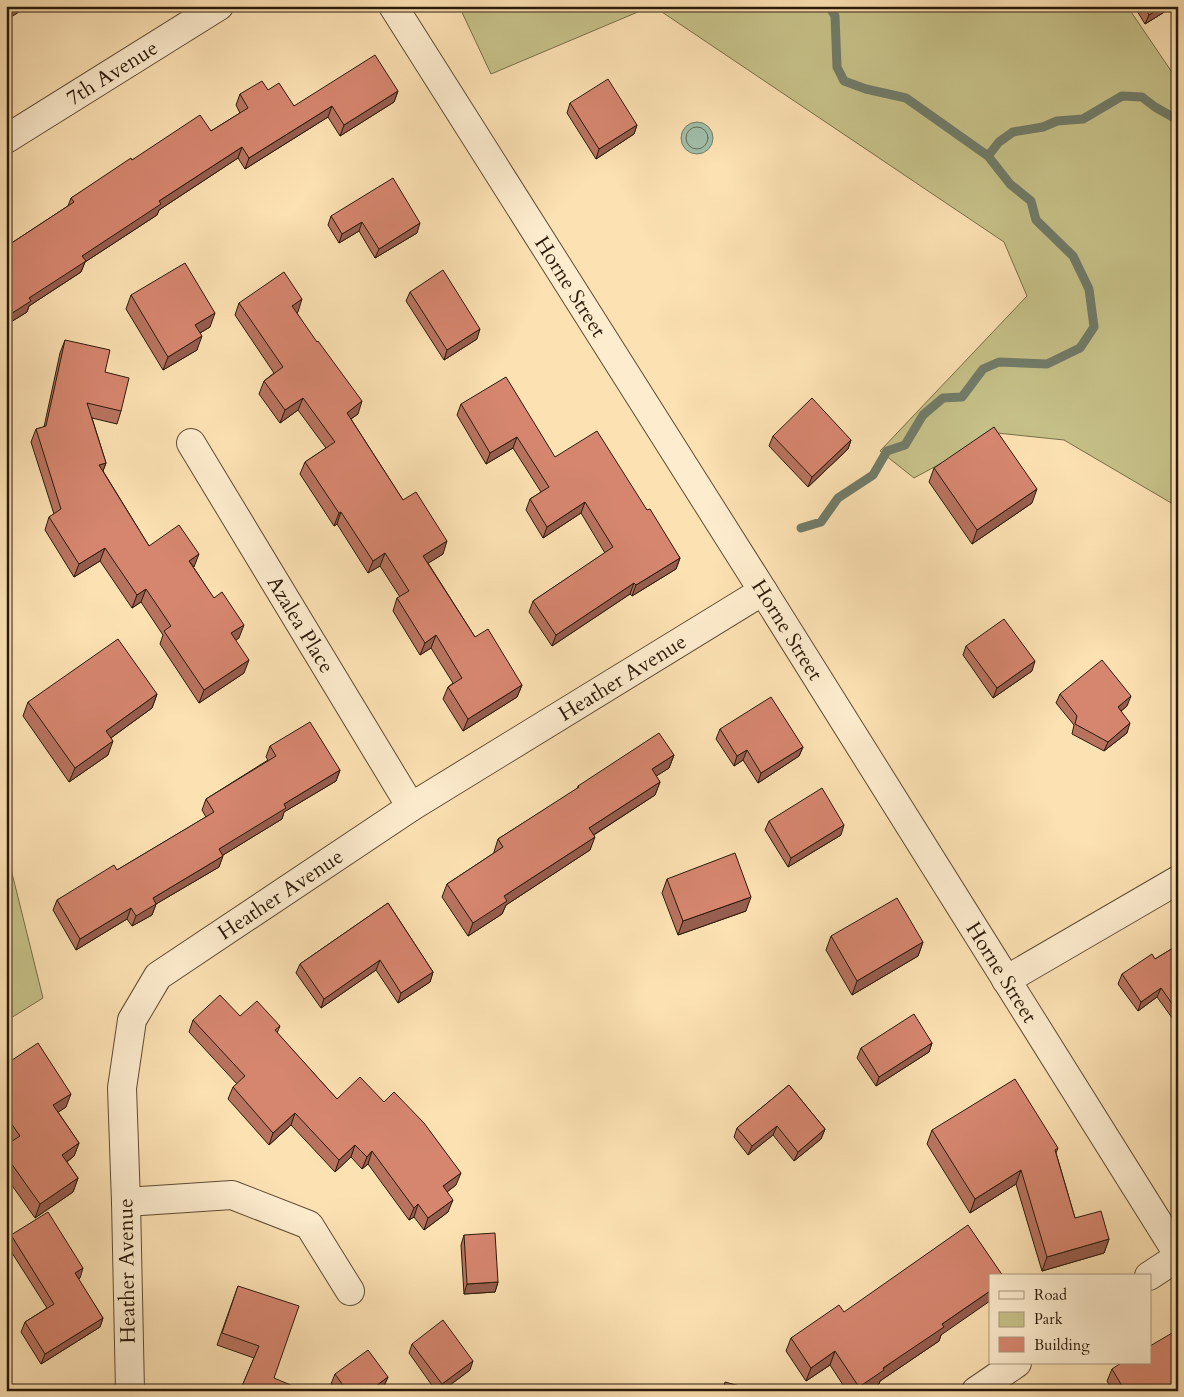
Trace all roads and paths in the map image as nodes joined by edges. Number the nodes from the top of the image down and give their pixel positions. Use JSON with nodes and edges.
{"nodes":[{"id":1,"x":218,"y":6,"type":"edge"},
{"id":2,"x":393,"y":6,"type":"edge"},
{"id":3,"x":6,"y":139,"type":"edge"},
{"id":4,"x":190,"y":443,"type":"dead end"},
{"id":5,"x":763,"y":591,"type":"junction"},
{"id":6,"x":411,"y":808,"type":"junction"},
{"id":7,"x":1178,"y":880,"type":"edge"},
{"id":8,"x":1006,"y":980,"type":"junction"},
{"id":9,"x":126,"y":1202,"type":"junction"},
{"id":10,"x":1178,"y":1256,"type":"edge"},
{"id":11,"x":1152,"y":1274,"type":"edge"},
{"id":12,"x":350,"y":1291,"type":"dead end"},
{"id":13,"x":1016,"y":1364,"type":"edge"},
{"id":14,"x":130,"y":1391,"type":"edge"},
{"id":15,"x":976,"y":1391,"type":"edge"}],
"edges":[{"from":1,"to":3,"type":"street","name":"7th Avenue"},
{"from":2,"to":5,"type":"street","name":"Horne Street"},
{"from":4,"to":6,"type":"street","name":"Azalea Place"},
{"from":5,"to":6,"type":"street","name":"Heather Avenue"},
{"from":5,"to":8,"type":"street","name":"Horne Street"},
{"from":6,"to":9,"type":"street","name":"Heather Avenue"},
{"from":7,"to":8,"type":"street"},
{"from":8,"to":10,"type":"street","name":"Horne Street"},
{"from":9,"to":12,"type":"street"},
{"from":9,"to":14,"type":"street","name":"Heather Avenue"},
{"from":10,"to":11,"type":"street"},
{"from":13,"to":15,"type":"street"}]}
